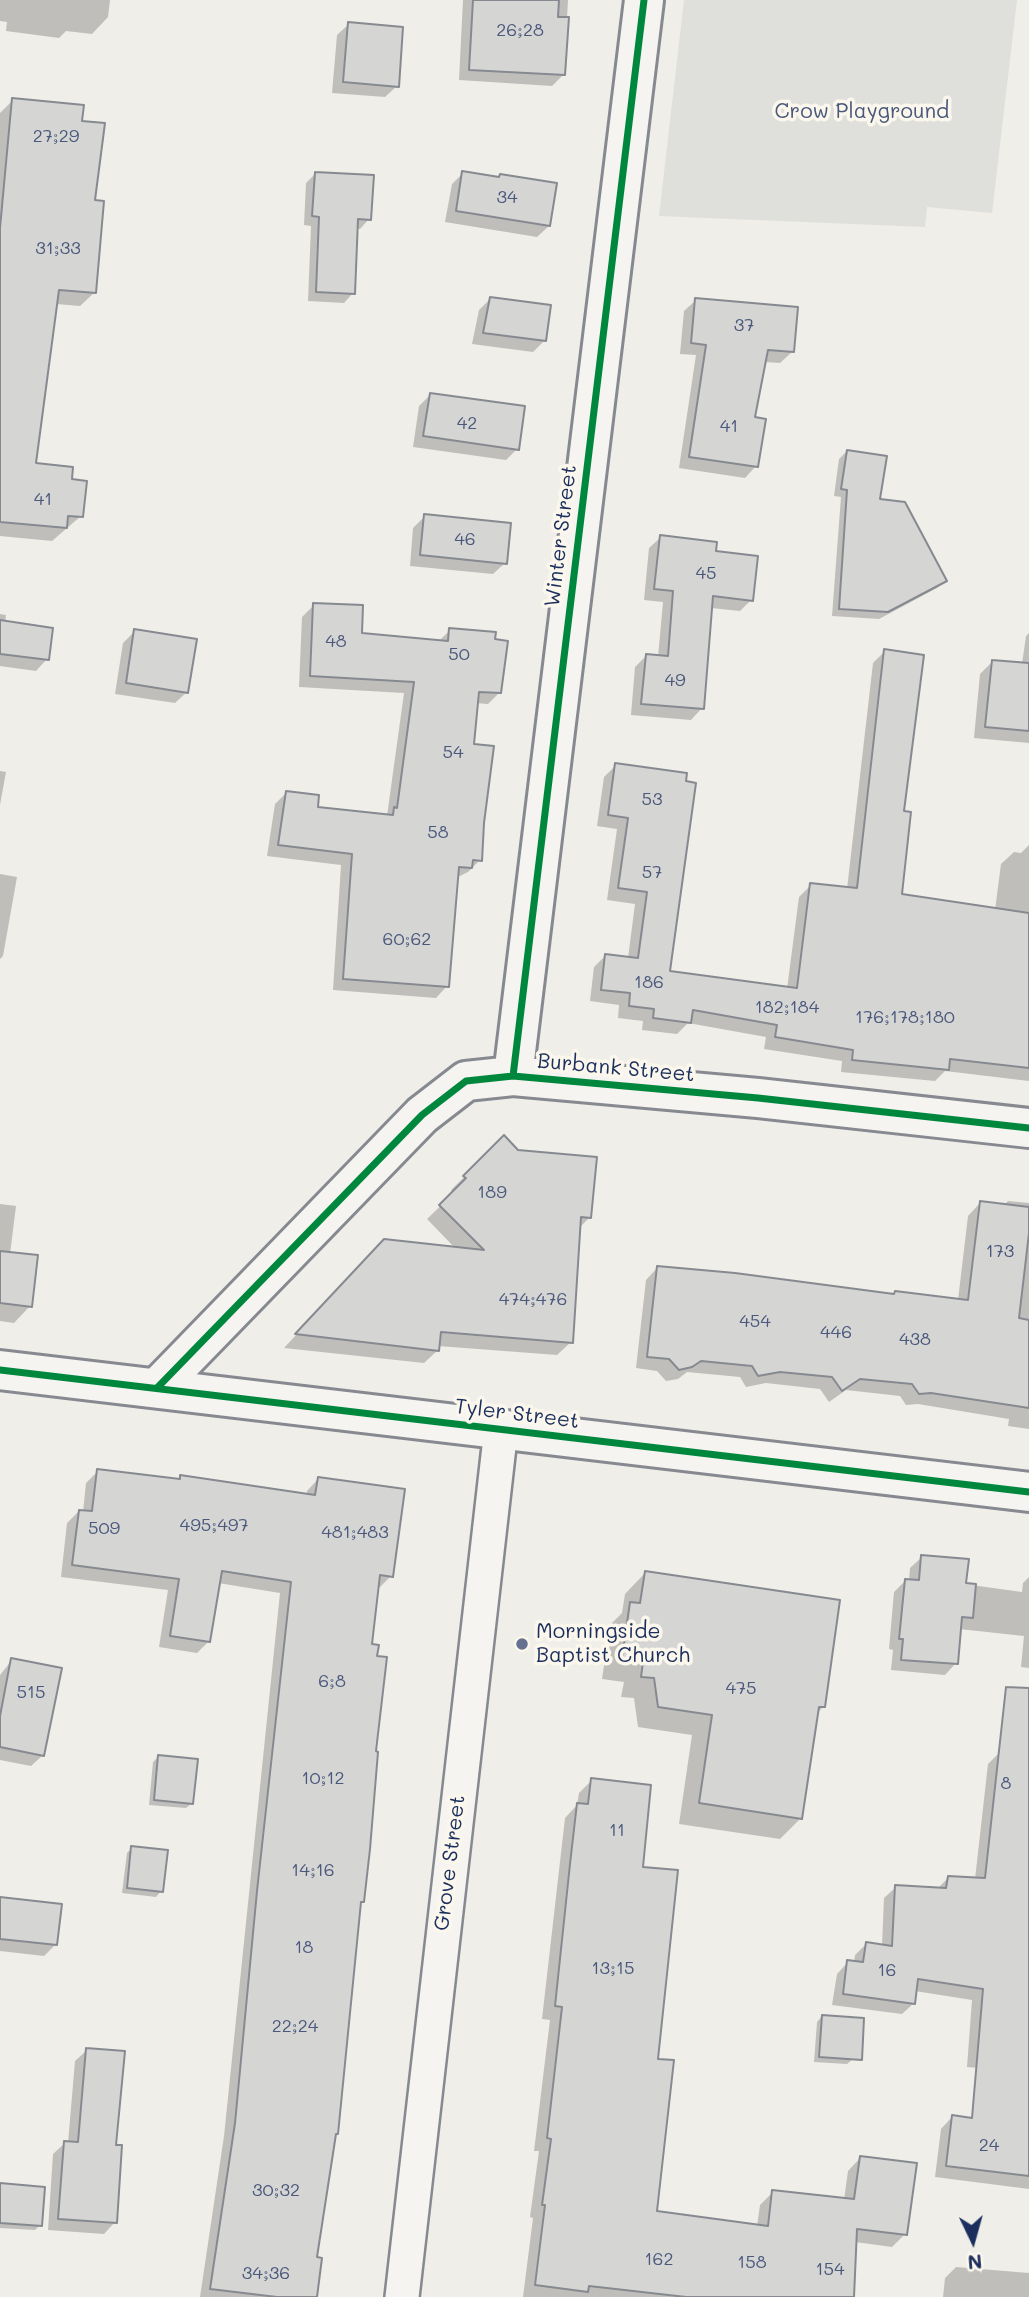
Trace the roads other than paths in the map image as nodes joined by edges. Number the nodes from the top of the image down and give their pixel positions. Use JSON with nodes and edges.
{"nodes":[{"id":1,"x":644,"y":0,"type":"edge"},
{"id":2,"x":513,"y":1076,"type":"junction"},
{"id":3,"x":1029,"y":1128,"type":"edge"},
{"id":4,"x":0,"y":1370,"type":"edge"},
{"id":5,"x":157,"y":1388,"type":"junction"},
{"id":6,"x":501,"y":1429,"type":"junction"},
{"id":7,"x":1029,"y":1492,"type":"edge"},
{"id":8,"x":401,"y":2297,"type":"edge"}],
"edges":[{"from":1,"to":2,"type":"street","name":"Winter Street"},
{"from":2,"to":3,"type":"street","name":"Burbank Street"},
{"from":2,"to":5,"type":"street","name":"Burbank Street"},
{"from":4,"to":5,"type":"street","name":"Tyler Street"},
{"from":5,"to":6,"type":"street","name":"Tyler Street"},
{"from":6,"to":7,"type":"street","name":"Tyler Street"},
{"from":6,"to":8,"type":"street","name":"Grove Street"}]}
